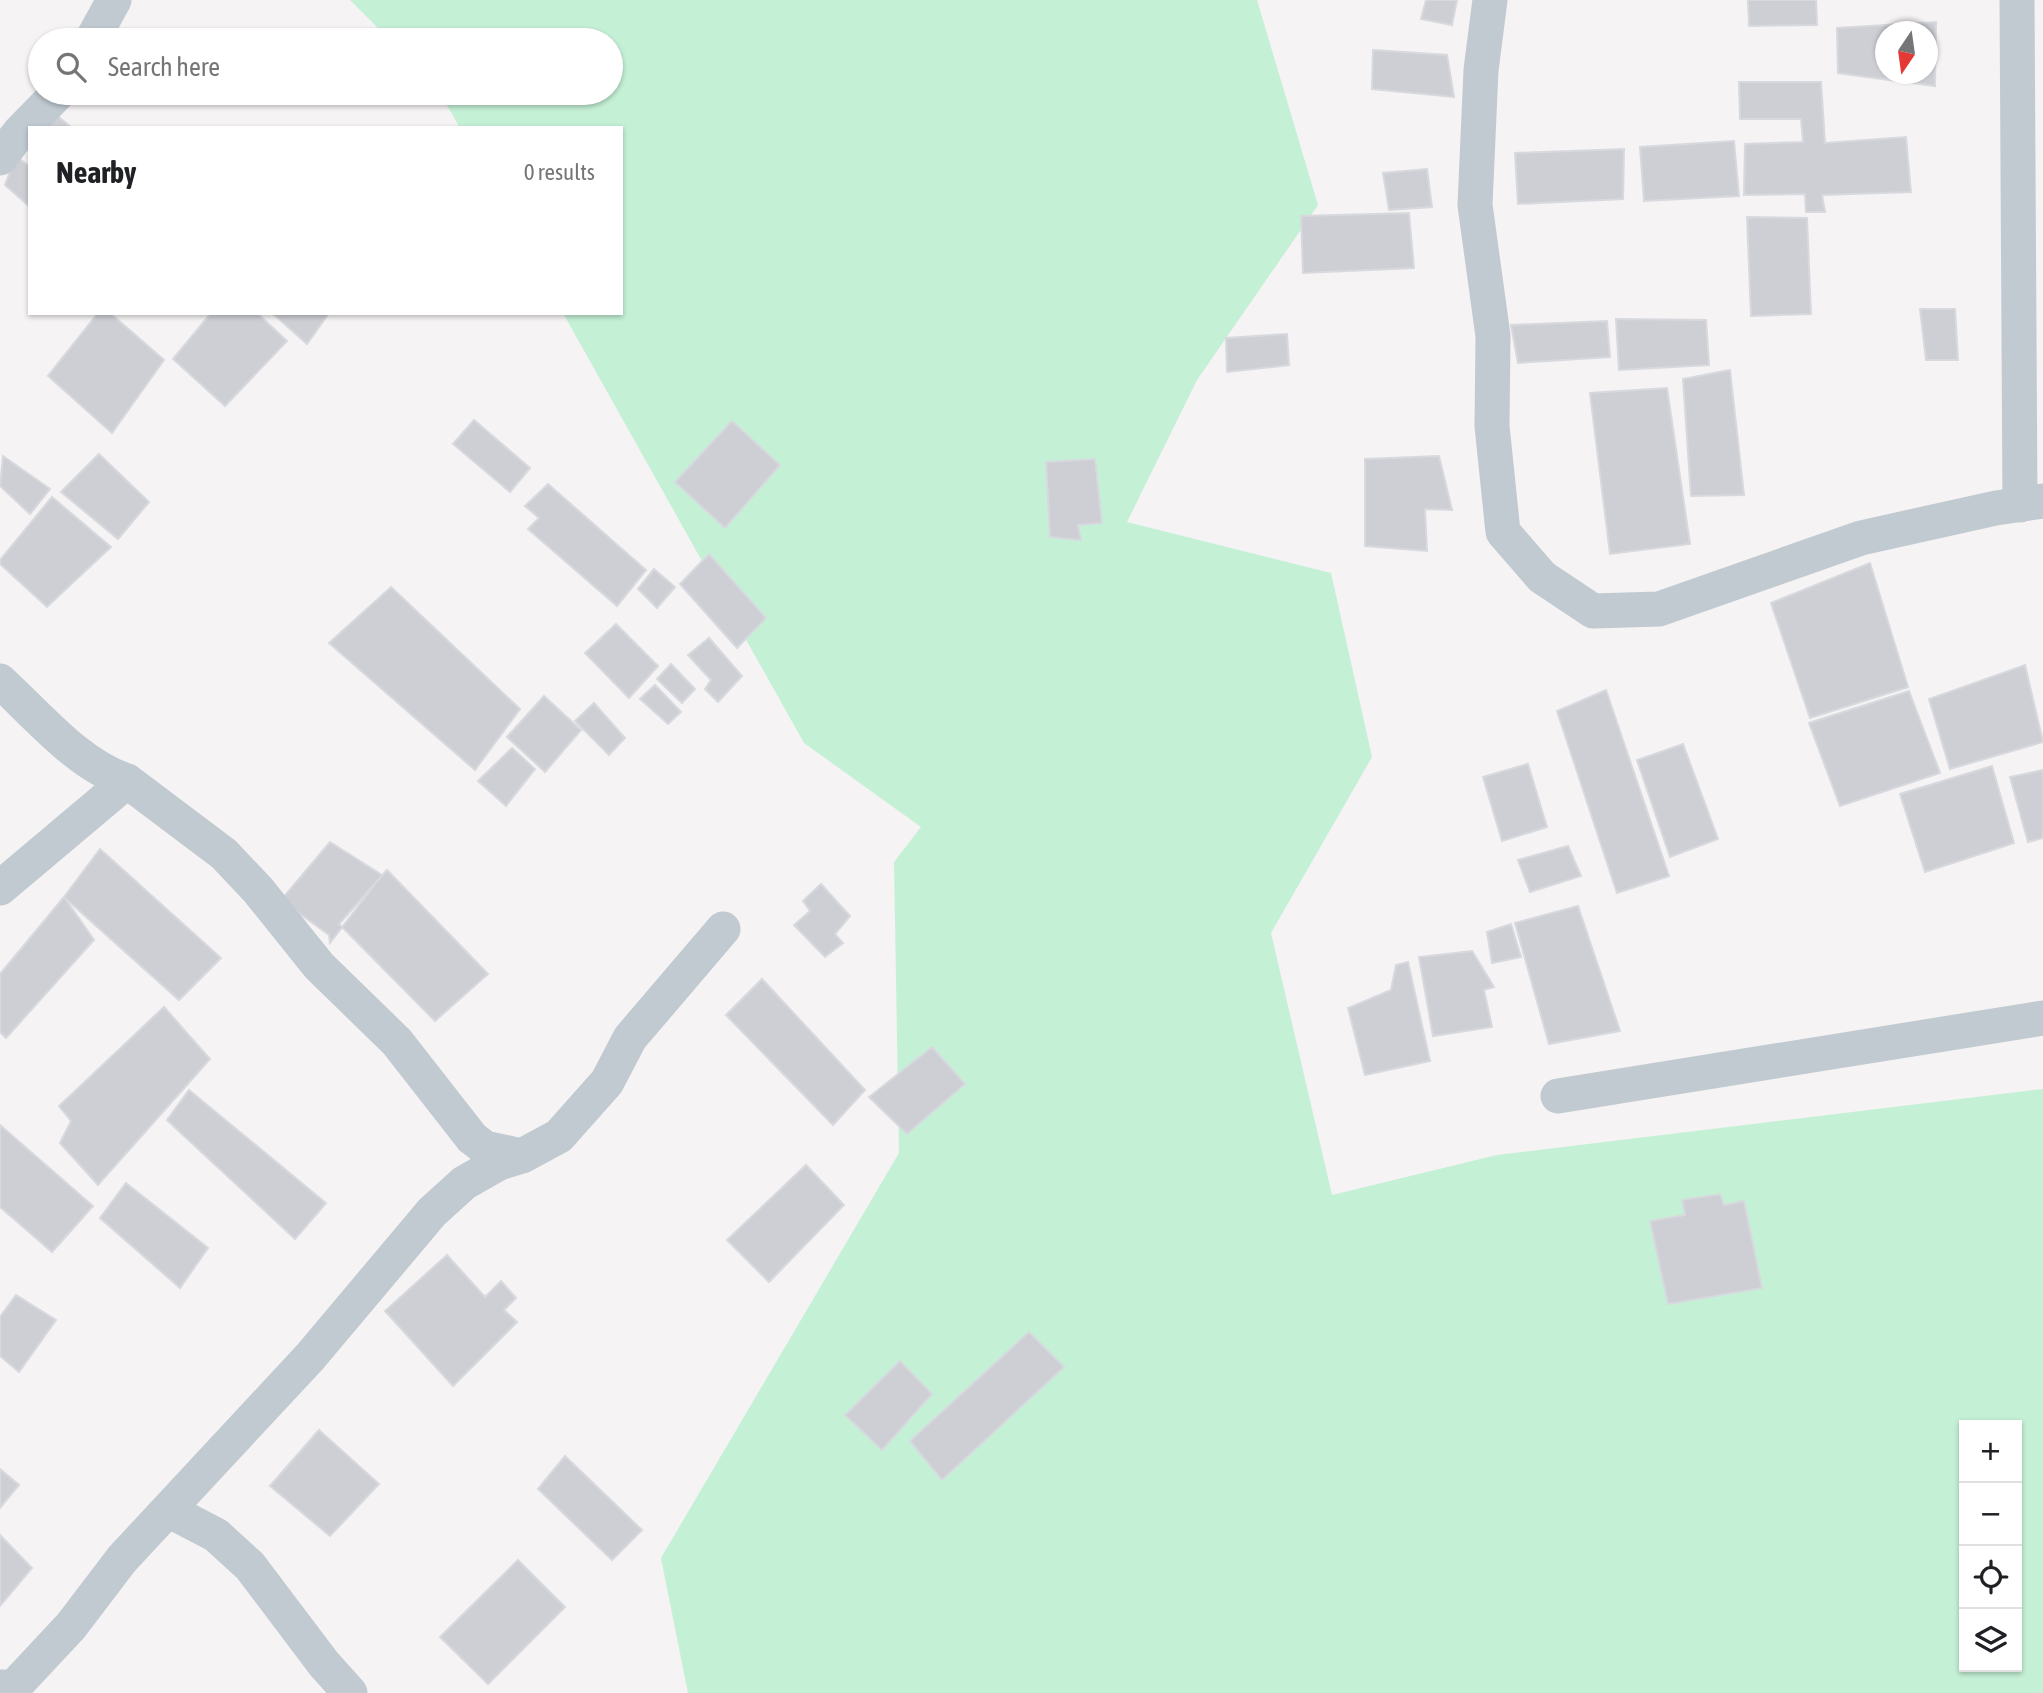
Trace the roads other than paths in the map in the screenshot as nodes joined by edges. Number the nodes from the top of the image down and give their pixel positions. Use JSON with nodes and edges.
{"nodes":[{"id":1,"x":114,"y":0,"type":"edge"},
{"id":2,"x":1490,"y":0,"type":"edge"},
{"id":3,"x":2017,"y":0,"type":"edge"},
{"id":4,"x":99,"y":28,"type":"edge"},
{"id":5,"x":46,"y":105,"type":"edge"},
{"id":6,"x":0,"y":158,"type":"edge"},
{"id":7,"x":2032,"y":503,"type":"edge"},
{"id":8,"x":0,"y":681,"type":"edge"},
{"id":9,"x":127,"y":781,"type":"junction"},
{"id":10,"x":0,"y":888,"type":"edge"},
{"id":11,"x":723,"y":929,"type":"dead end"},
{"id":12,"x":2043,"y":1018,"type":"edge"},
{"id":13,"x":1558,"y":1096,"type":"dead end"},
{"id":14,"x":522,"y":1156,"type":"junction"},
{"id":15,"x":168,"y":1510,"type":"junction"},
{"id":16,"x":0,"y":1687,"type":"edge"},
{"id":17,"x":350,"y":1693,"type":"edge"}],
"edges":[{"from":1,"to":4,"type":"street"},
{"from":2,"to":7,"type":"street"},
{"from":3,"to":7,"type":"street"},
{"from":5,"to":6,"type":"street"},
{"from":8,"to":9,"type":"street"},
{"from":9,"to":10,"type":"street"},
{"from":9,"to":14,"type":"street"},
{"from":11,"to":14,"type":"street"},
{"from":12,"to":13,"type":"street"},
{"from":14,"to":15,"type":"street"},
{"from":15,"to":16,"type":"street"},
{"from":15,"to":17,"type":"street"}]}
